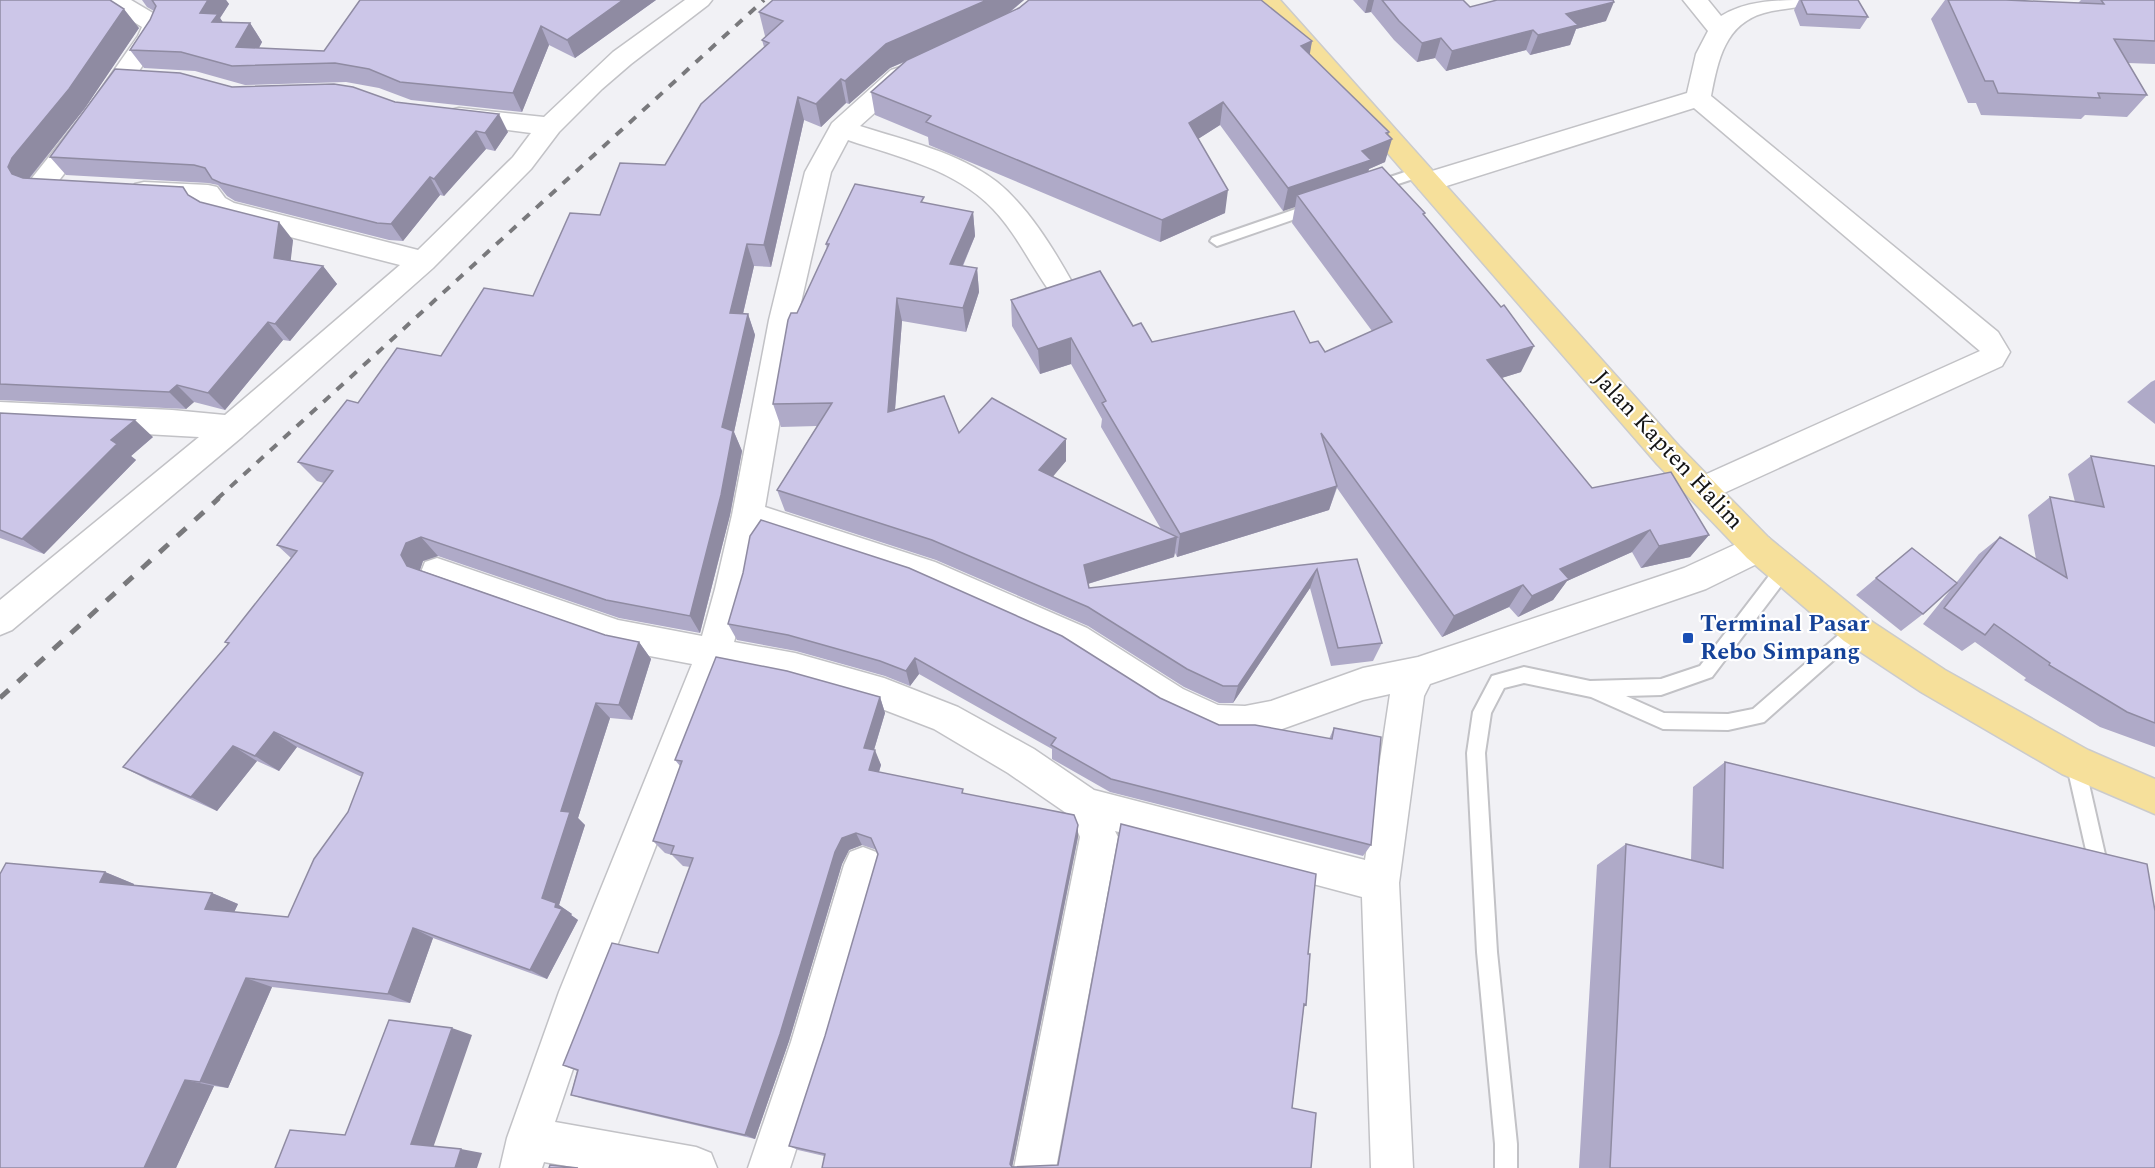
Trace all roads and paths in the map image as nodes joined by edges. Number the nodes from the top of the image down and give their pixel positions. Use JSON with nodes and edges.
{"nodes":[{"id":1,"x":700,"y":0,"type":"edge"},
{"id":2,"x":1267,"y":0,"type":"edge"},
{"id":3,"x":1695,"y":0,"type":"edge"},
{"id":4,"x":1798,"y":0,"type":"edge"},
{"id":5,"x":125,"y":5,"type":"edge"},
{"id":6,"x":1719,"y":29,"type":"junction"},
{"id":7,"x":930,"y":62,"type":"edge"},
{"id":8,"x":122,"y":77,"type":"junction"},
{"id":9,"x":153,"y":79,"type":"edge"},
{"id":10,"x":1698,"y":98,"type":"junction"},
{"id":11,"x":439,"y":114,"type":"edge"},
{"id":12,"x":550,"y":126,"type":"junction"},
{"id":13,"x":841,"y":129,"type":"junction"},
{"id":14,"x":1424,"y":177,"type":"junction"},
{"id":15,"x":67,"y":188,"type":"edge"},
{"id":16,"x":115,"y":190,"type":"edge"},
{"id":17,"x":1364,"y":191,"type":"edge"},
{"id":18,"x":1330,"y":202,"type":"edge"},
{"id":19,"x":1217,"y":241,"type":"dead end"},
{"id":20,"x":423,"y":261,"type":"junction"},
{"id":21,"x":1058,"y":282,"type":"edge"},
{"id":22,"x":0,"y":414,"type":"edge"},
{"id":23,"x":231,"y":428,"type":"junction"},
{"id":24,"x":1701,"y":490,"type":"junction"},
{"id":25,"x":748,"y":515,"type":"junction"},
{"id":26,"x":1771,"y":559,"type":"junction"},
{"id":27,"x":437,"y":572,"type":"dead end"},
{"id":28,"x":0,"y":620,"type":"edge"},
{"id":29,"x":1856,"y":630,"type":"junction"},
{"id":30,"x":713,"y":655,"type":"junction"},
{"id":31,"x":1418,"y":673,"type":"junction"},
{"id":32,"x":1590,"y":688,"type":"junction"},
{"id":33,"x":2075,"y":762,"type":"junction"},
{"id":34,"x":2155,"y":797,"type":"edge"},
{"id":35,"x":1085,"y":805,"type":"junction"},
{"id":36,"x":863,"y":865,"type":"dead end"},
{"id":37,"x":1380,"y":883,"type":"junction"},
{"id":38,"x":2105,"y":896,"type":"edge"},
{"id":39,"x":525,"y":1153,"type":"edge"},
{"id":40,"x":696,"y":1168,"type":"edge"},
{"id":41,"x":769,"y":1168,"type":"edge"},
{"id":42,"x":1035,"y":1168,"type":"edge"},
{"id":43,"x":1392,"y":1168,"type":"edge"},
{"id":44,"x":1506,"y":1168,"type":"edge"}],
"edges":[{"from":1,"to":12,"type":"street"},
{"from":2,"to":14,"type":"main road","name":"Jalan Kapten Halim"},
{"from":3,"to":6,"type":"street"},
{"from":4,"to":6,"type":"street"},
{"from":5,"to":8,"type":"street"},
{"from":6,"to":10,"type":"street"},
{"from":7,"to":13,"type":"street"},
{"from":8,"to":9,"type":"street"},
{"from":8,"to":15,"type":"street"},
{"from":10,"to":14,"type":"street"},
{"from":10,"to":24,"type":"street"},
{"from":11,"to":12,"type":"street"},
{"from":12,"to":20,"type":"street"},
{"from":13,"to":21,"type":"street"},
{"from":13,"to":25,"type":"street"},
{"from":14,"to":17,"type":"lane"},
{"from":14,"to":24,"type":"main road","name":"Jalan Kapten Halim"},
{"from":16,"to":20,"type":"street"},
{"from":18,"to":19,"type":"lane"},
{"from":20,"to":23,"type":"street"},
{"from":22,"to":23,"type":"street"},
{"from":23,"to":28,"type":"street"},
{"from":24,"to":26,"type":"main road","name":"Jalan Kapten Halim"},
{"from":25,"to":30,"type":"street"},
{"from":25,"to":31,"type":"street"},
{"from":26,"to":29,"type":"main road","name":"Jalan Kapten Halim"},
{"from":26,"to":31,"type":"street"},
{"from":26,"to":32,"type":"lane"},
{"from":27,"to":30,"type":"street"},
{"from":29,"to":32,"type":"lane"},
{"from":29,"to":33,"type":"main road","name":"Jalan Kapten Halim"},
{"from":30,"to":35,"type":"street"},
{"from":30,"to":39,"type":"street"},
{"from":31,"to":37,"type":"street"},
{"from":32,"to":44,"type":"lane"},
{"from":33,"to":34,"type":"main road","name":"Jalan Kapten Halim"},
{"from":33,"to":38,"type":"lane"},
{"from":35,"to":37,"type":"street"},
{"from":35,"to":42,"type":"street"},
{"from":36,"to":41,"type":"street"},
{"from":37,"to":43,"type":"street"},
{"from":39,"to":40,"type":"street"}]}
